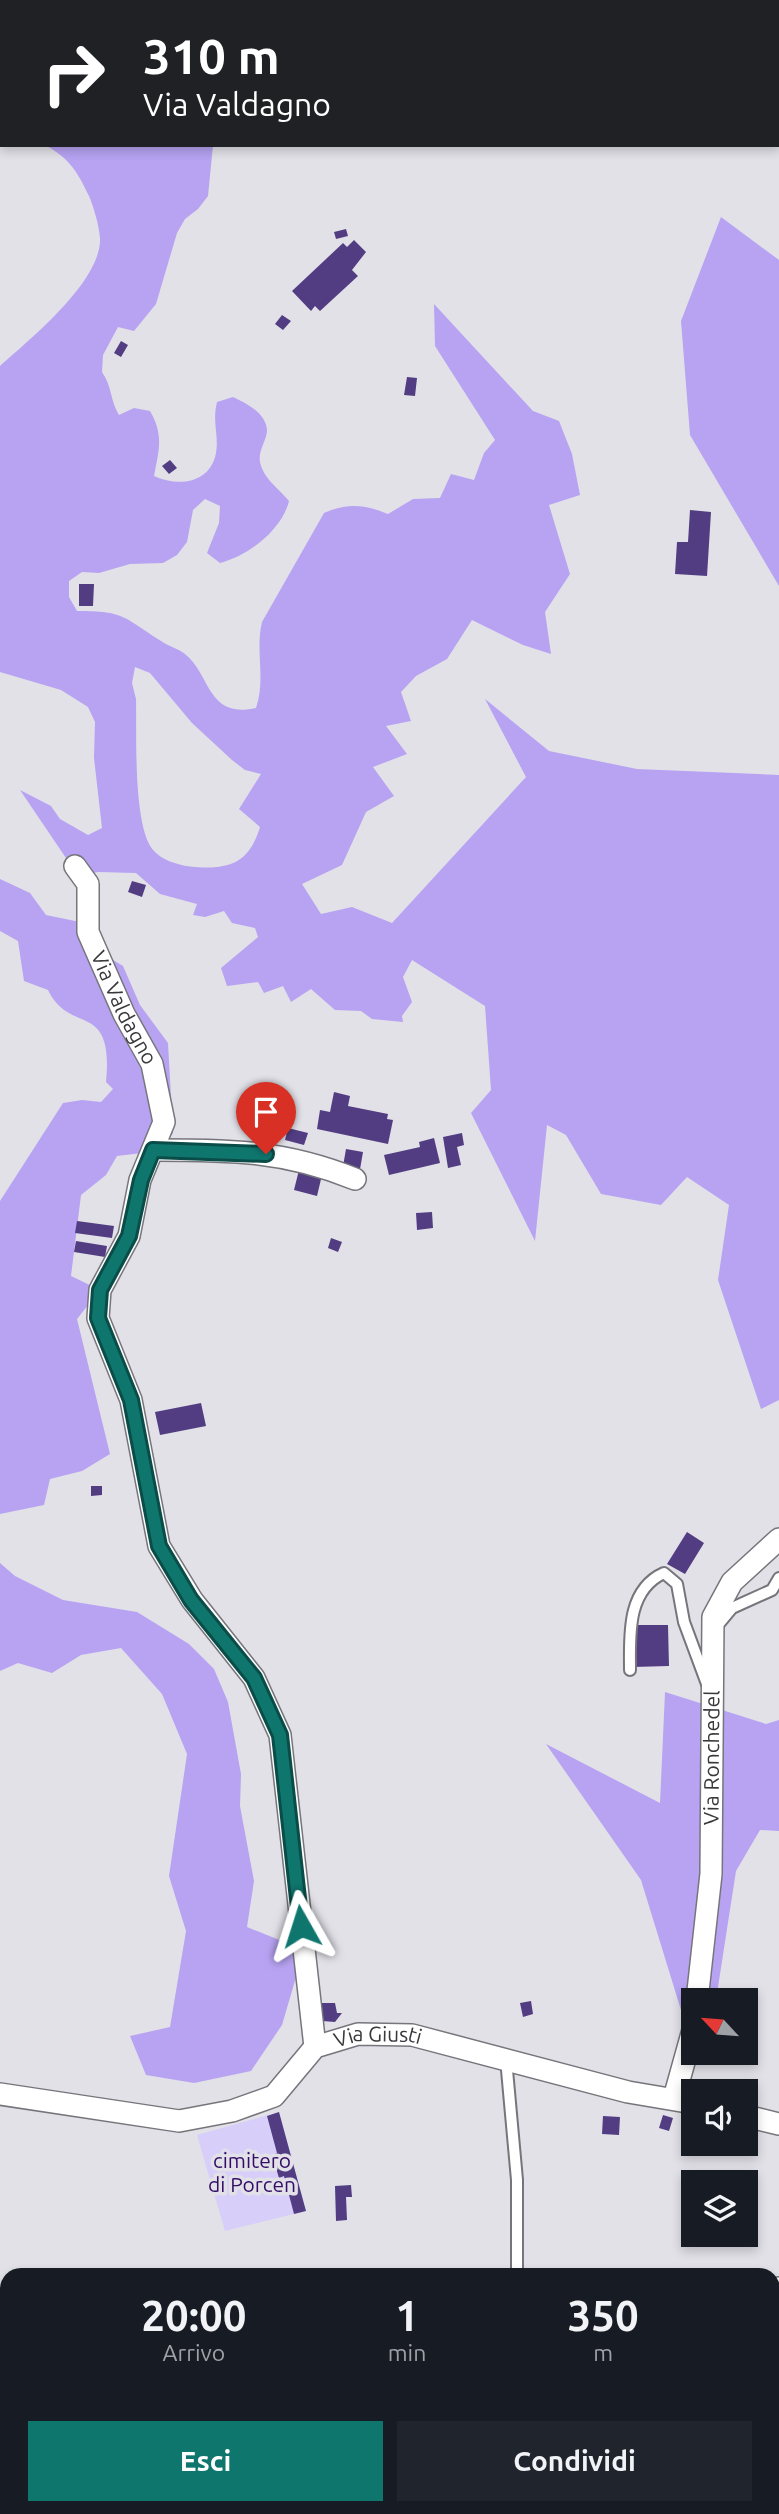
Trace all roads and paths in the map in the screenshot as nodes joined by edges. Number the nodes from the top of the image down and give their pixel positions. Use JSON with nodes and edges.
{"nodes":[{"id":1,"x":75,"y":866,"type":"dead end"},
{"id":2,"x":153,"y":1150,"type":"junction"},
{"id":3,"x":355,"y":1179,"type":"dead end"},
{"id":4,"x":779,"y":1539,"type":"edge"},
{"id":5,"x":779,"y":1578,"type":"edge"},
{"id":6,"x":713,"y":1631,"type":"junction"},
{"id":7,"x":630,"y":1670,"type":"dead end"},
{"id":8,"x":713,"y":1700,"type":"junction"},
{"id":9,"x":698,"y":1988,"type":"edge"},
{"id":10,"x":315,"y":2048,"type":"junction"},
{"id":11,"x":506,"y":2059,"type":"junction"},
{"id":12,"x":0,"y":2094,"type":"edge"},
{"id":13,"x":681,"y":2100,"type":"edge"},
{"id":14,"x":758,"y":2119,"type":"edge"},
{"id":15,"x":779,"y":2124,"type":"edge"},
{"id":16,"x":517,"y":2268,"type":"edge"}],
"edges":[{"from":1,"to":2,"type":"street","name":"Via Valdagno"},
{"from":2,"to":3,"type":"street"},
{"from":2,"to":10,"type":"street","name":"Via Valdagno"},
{"from":4,"to":6,"type":"street","name":"Via Ronchedel"},
{"from":5,"to":6,"type":"lane"},
{"from":6,"to":8,"type":"street","name":"Via Ronchedel"},
{"from":7,"to":8,"type":"lane"},
{"from":8,"to":9,"type":"street","name":"Via Ronchedel"},
{"from":10,"to":11,"type":"street","name":"Via Giusti"},
{"from":10,"to":12,"type":"street","name":"Via Giusti"},
{"from":11,"to":13,"type":"street","name":"Via Giusti"},
{"from":11,"to":16,"type":"lane"},
{"from":14,"to":15,"type":"street"}]}
